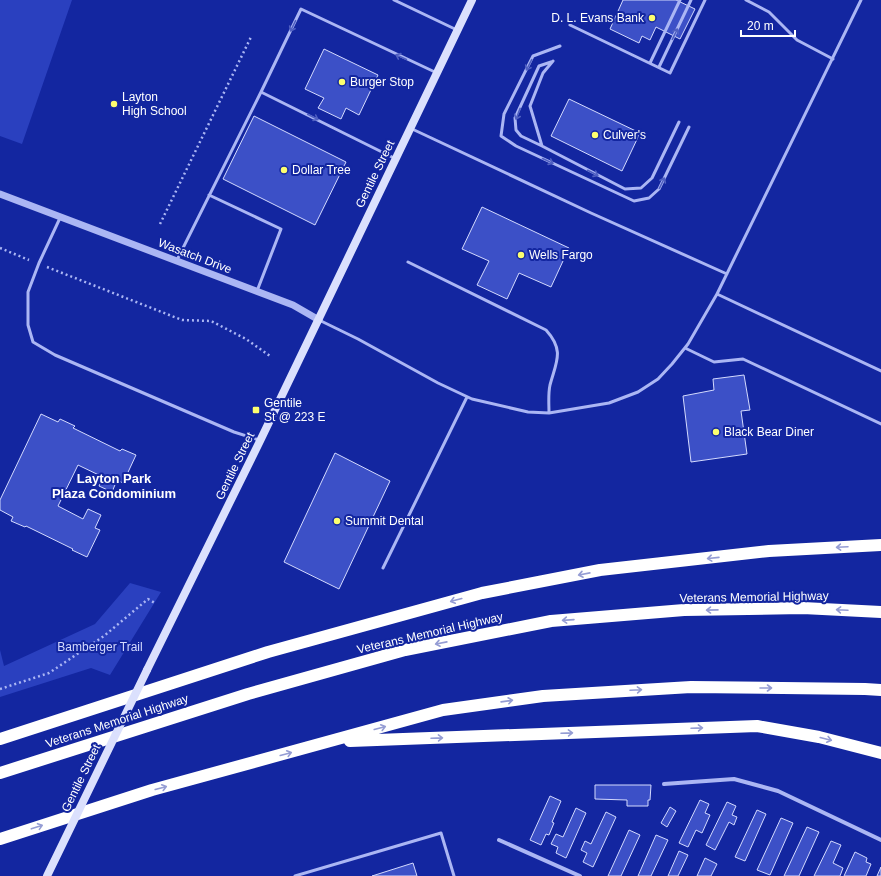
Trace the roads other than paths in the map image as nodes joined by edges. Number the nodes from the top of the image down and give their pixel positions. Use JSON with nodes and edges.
{"nodes":[{"id":1,"x":394,"y":0,"type":"edge"},
{"id":2,"x":472,"y":0,"type":"edge"},
{"id":3,"x":680,"y":0,"type":"edge"},
{"id":4,"x":691,"y":0,"type":"edge"},
{"id":5,"x":705,"y":0,"type":"edge"},
{"id":6,"x":746,"y":0,"type":"edge"},
{"id":7,"x":862,"y":0,"type":"edge"},
{"id":8,"x":570,"y":25,"type":"dead end"},
{"id":9,"x":457,"y":30,"type":"junction"},
{"id":10,"x":560,"y":46,"type":"dead end"},
{"id":11,"x":833,"y":59,"type":"junction"},
{"id":12,"x":650,"y":63,"type":"junction"},
{"id":13,"x":659,"y":67,"type":"junction"},
{"id":14,"x":437,"y":73,"type":"junction"},
{"id":15,"x":261,"y":92,"type":"junction"},
{"id":16,"x":679,"y":122,"type":"dead end"},
{"id":17,"x":689,"y":127,"type":"dead end"},
{"id":18,"x":410,"y":128,"type":"junction"},
{"id":19,"x":542,"y":146,"type":"junction"},
{"id":20,"x":396,"y":159,"type":"junction"},
{"id":21,"x":0,"y":194,"type":"edge"},
{"id":22,"x":210,"y":195,"type":"junction"},
{"id":23,"x":60,"y":217,"type":"junction"},
{"id":24,"x":177,"y":260,"type":"junction"},
{"id":25,"x":408,"y":262,"type":"dead end"},
{"id":26,"x":727,"y":274,"type":"junction"},
{"id":27,"x":257,"y":292,"type":"junction"},
{"id":28,"x":717,"y":294,"type":"junction"},
{"id":29,"x":319,"y":320,"type":"junction"},
{"id":30,"x":685,"y":348,"type":"junction"},
{"id":31,"x":881,"y":371,"type":"edge"},
{"id":32,"x":468,"y":397,"type":"junction"},
{"id":33,"x":549,"y":413,"type":"junction"},
{"id":34,"x":881,"y":424,"type":"edge"},
{"id":35,"x":260,"y":441,"type":"junction"},
{"id":36,"x":881,"y":545,"type":"edge"},
{"id":37,"x":383,"y":568,"type":"dead end"},
{"id":38,"x":881,"y":612,"type":"edge"},
{"id":39,"x":881,"y":690,"type":"edge"},
{"id":40,"x":0,"y":739,"type":"edge"},
{"id":41,"x":329,"y":742,"type":"junction"},
{"id":42,"x":881,"y":753,"type":"edge"},
{"id":43,"x":0,"y":773,"type":"edge"},
{"id":44,"x":664,"y":784,"type":"dead end"},
{"id":45,"x":0,"y":840,"type":"edge"},
{"id":46,"x":499,"y":840,"type":"dead end"},
{"id":47,"x":881,"y":840,"type":"edge"},
{"id":48,"x":47,"y":876,"type":"edge"},
{"id":49,"x":295,"y":876,"type":"edge"},
{"id":50,"x":454,"y":876,"type":"edge"},
{"id":51,"x":580,"y":876,"type":"edge"}],
"edges":[{"from":1,"to":9,"type":"lane"},
{"from":2,"to":9,"type":"main road","name":"Gentile Street"},
{"from":3,"to":12,"type":"lane"},
{"from":13,"to":4,"type":"lane","one_way":true},
{"from":5,"to":13,"type":"lane"},
{"from":6,"to":11,"type":"lane"},
{"from":7,"to":11,"type":"lane"},
{"from":8,"to":12,"type":"lane"},
{"from":9,"to":14,"type":"main road","name":"Gentile Street"},
{"from":10,"to":17,"type":"lane","one_way":true},
{"from":11,"to":26,"type":"lane"},
{"from":12,"to":13,"type":"lane"},
{"from":14,"to":15,"type":"lane","one_way":true},
{"from":14,"to":18,"type":"main road","name":"Gentile Street"},
{"from":15,"to":20,"type":"lane","one_way":true},
{"from":15,"to":22,"type":"lane"},
{"from":19,"to":16,"type":"lane","one_way":true},
{"from":18,"to":20,"type":"main road","name":"Gentile Street"},
{"from":18,"to":26,"type":"lane"},
{"from":19,"to":19,"type":"lane","one_way":true},
{"from":20,"to":29,"type":"main road","name":"Gentile Street"},
{"from":21,"to":23,"type":"street","name":"Wasatch Drive"},
{"from":22,"to":24,"type":"lane"},
{"from":22,"to":27,"type":"lane"},
{"from":23,"to":24,"type":"street","name":"Wasatch Drive"},
{"from":23,"to":35,"type":"lane"},
{"from":24,"to":27,"type":"street","name":"Wasatch Drive"},
{"from":25,"to":33,"type":"lane"},
{"from":26,"to":28,"type":"lane"},
{"from":27,"to":29,"type":"street","name":"Wasatch Drive"},
{"from":28,"to":30,"type":"lane"},
{"from":28,"to":31,"type":"lane"},
{"from":29,"to":32,"type":"lane"},
{"from":29,"to":35,"type":"main road","name":"Gentile Street"},
{"from":30,"to":33,"type":"lane"},
{"from":30,"to":34,"type":"lane"},
{"from":32,"to":33,"type":"lane"},
{"from":32,"to":37,"type":"lane"},
{"from":35,"to":48,"type":"main road","name":"Gentile Street","bridge":true},
{"from":36,"to":40,"type":"highway","one_way":true},
{"from":38,"to":43,"type":"highway","name":"Veterans Memorial Highway","one_way":true},
{"from":41,"to":39,"type":"highway","one_way":true},
{"from":41,"to":42,"type":"highway","one_way":true},
{"from":45,"to":41,"type":"highway","one_way":true},
{"from":44,"to":47,"type":"street"},
{"from":46,"to":51,"type":"street"},
{"from":49,"to":50,"type":"lane"}]}
